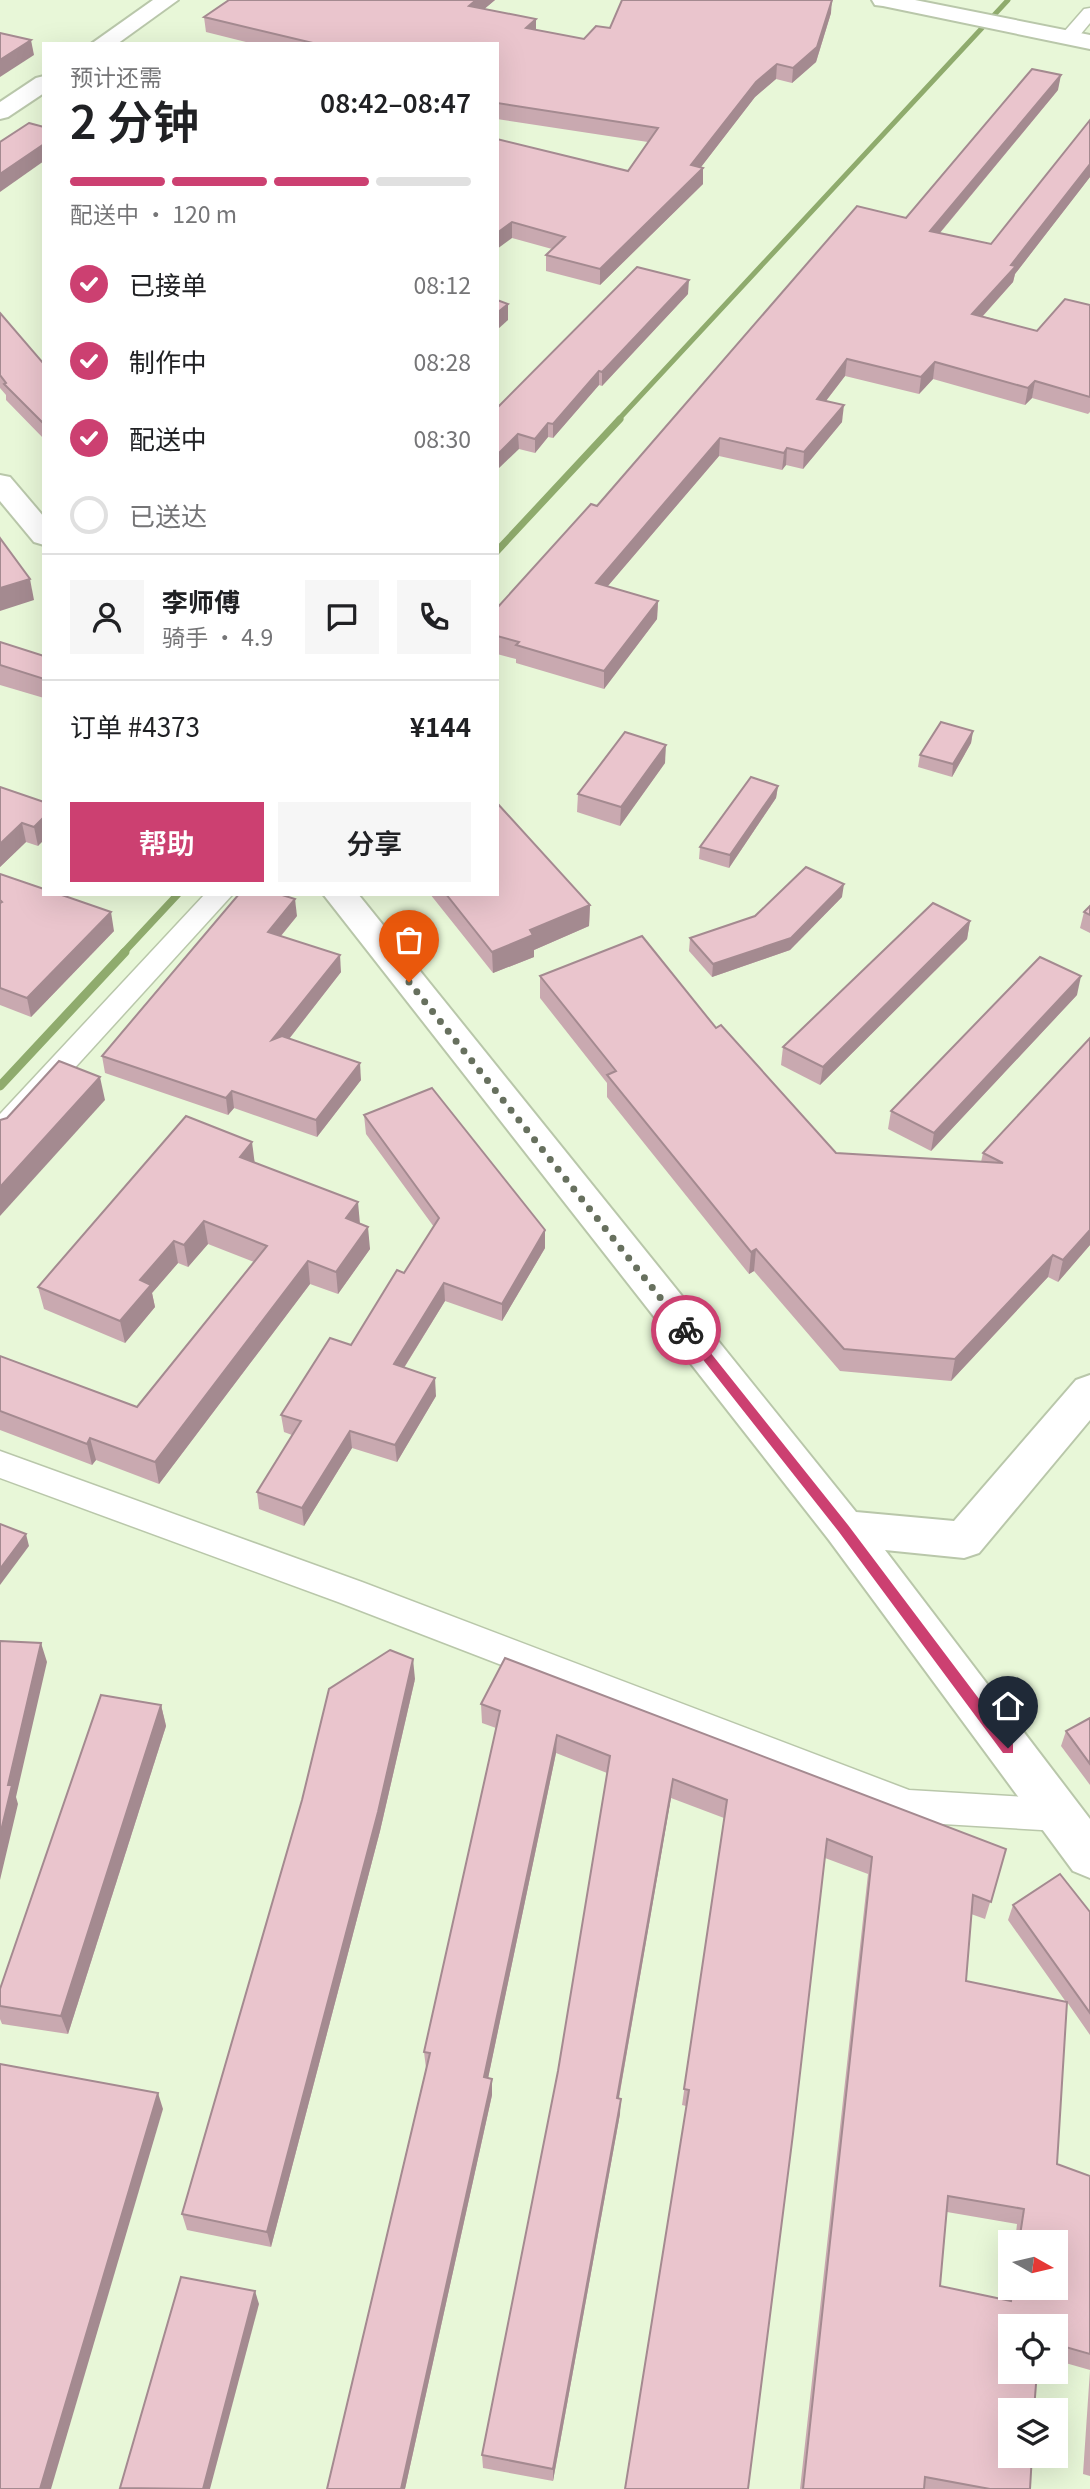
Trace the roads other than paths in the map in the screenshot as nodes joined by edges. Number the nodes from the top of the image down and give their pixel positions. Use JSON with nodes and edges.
{"nodes":[{"id":1,"x":167,"y":0,"type":"edge"},
{"id":2,"x":883,"y":0,"type":"edge"},
{"id":3,"x":1090,"y":13,"type":"edge"},
{"id":4,"x":1079,"y":40,"type":"edge"},
{"id":5,"x":105,"y":42,"type":"edge"},
{"id":6,"x":42,"y":84,"type":"edge"},
{"id":7,"x":0,"y":112,"type":"edge"},
{"id":8,"x":0,"y":483,"type":"edge"},
{"id":9,"x":42,"y":534,"type":"edge"},
{"id":10,"x":218,"y":896,"type":"edge"},
{"id":11,"x":342,"y":896,"type":"edge"},
{"id":12,"x":0,"y":1132,"type":"edge"},
{"id":13,"x":1090,"y":1391,"type":"edge"},
{"id":14,"x":0,"y":1464,"type":"edge"},
{"id":15,"x":844,"y":1528,"type":"junction"},
{"id":16,"x":1058,"y":1815,"type":"junction"},
{"id":17,"x":1090,"y":1856,"type":"edge"}],
"edges":[{"from":1,"to":5,"type":"street"},
{"from":2,"to":4,"type":"street"},
{"from":3,"to":4,"type":"street"},
{"from":6,"to":7,"type":"street"},
{"from":8,"to":9,"type":"street"},
{"from":10,"to":12,"type":"street"},
{"from":11,"to":15,"type":"street"},
{"from":13,"to":15,"type":"street"},
{"from":14,"to":16,"type":"street"},
{"from":15,"to":16,"type":"street"},
{"from":16,"to":17,"type":"street"}]}
